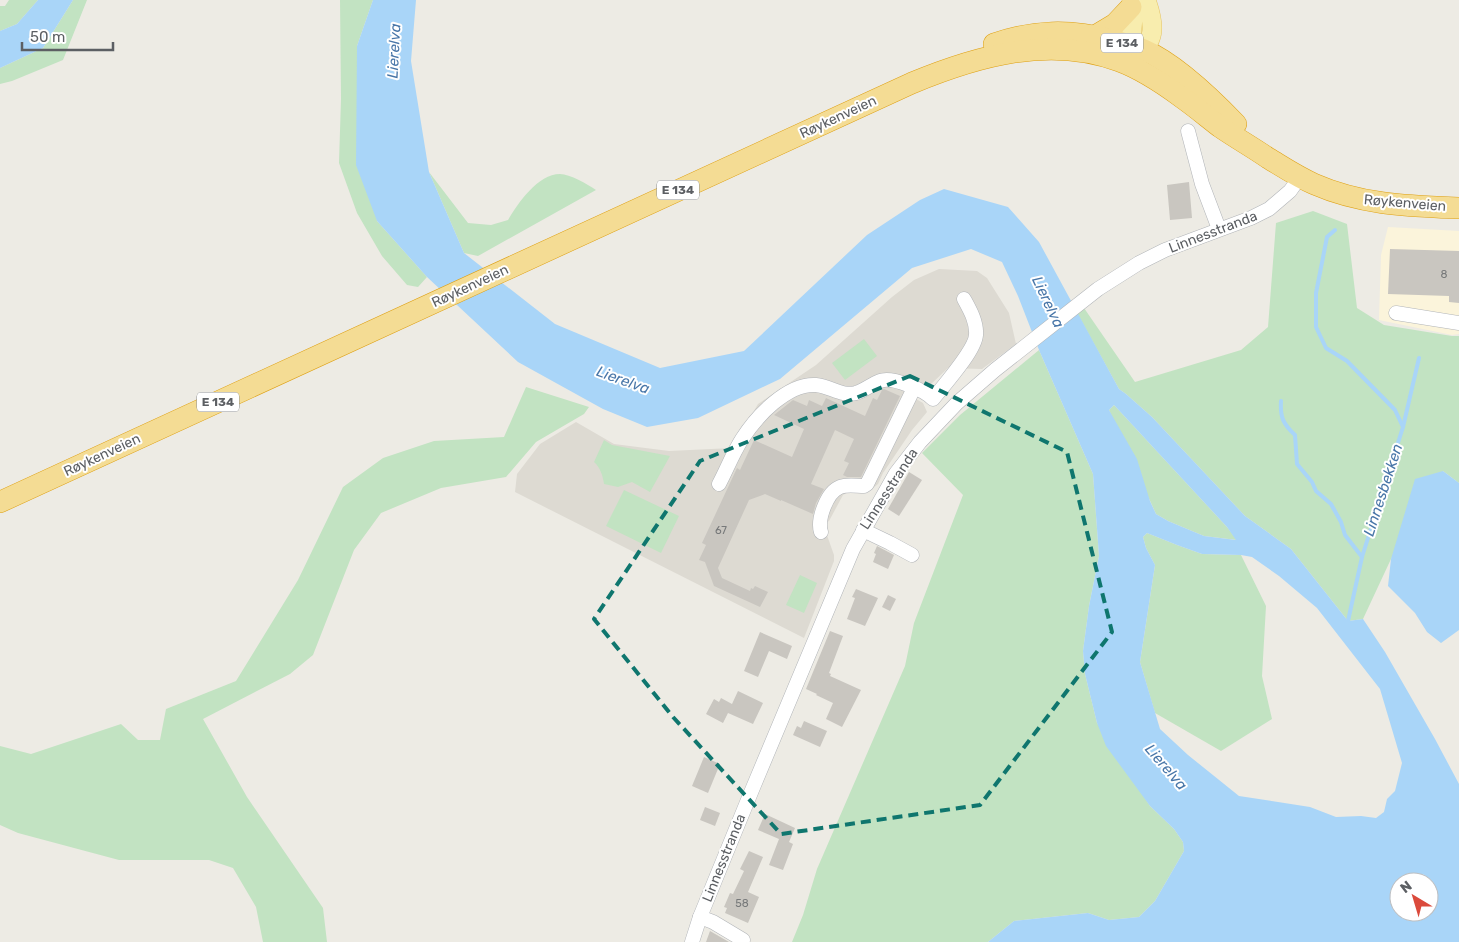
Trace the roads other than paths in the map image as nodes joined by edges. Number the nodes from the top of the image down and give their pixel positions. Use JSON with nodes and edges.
{"nodes":[{"id":1,"x":1136,"y":2,"type":"edge"},
{"id":2,"x":1096,"y":36,"type":"junction"},
{"id":3,"x":1134,"y":53,"type":"junction"},
{"id":4,"x":940,"y":71,"type":"junction"},
{"id":5,"x":1188,"y":131,"type":"dead end"},
{"id":6,"x":1300,"y":177,"type":"junction"},
{"id":7,"x":1459,"y":208,"type":"edge"},
{"id":8,"x":1219,"y":229,"type":"junction"},
{"id":9,"x":964,"y":299,"type":"dead end"},
{"id":10,"x":1396,"y":313,"type":"dead end"},
{"id":11,"x":1459,"y":323,"type":"edge"},
{"id":12,"x":914,"y":388,"type":"junction"},
{"id":13,"x":720,"y":484,"type":"dead end"},
{"id":14,"x":0,"y":502,"type":"edge"},
{"id":15,"x":863,"y":530,"type":"junction"},
{"id":16,"x":821,"y":532,"type":"dead end"},
{"id":17,"x":912,"y":555,"type":"dead end"},
{"id":18,"x":700,"y":917,"type":"junction"},
{"id":19,"x":743,"y":940,"type":"dead end"},
{"id":20,"x":692,"y":942,"type":"edge"}],
"edges":[{"from":1,"to":2,"type":"highway","number":"E 134"},
{"from":1,"to":3,"type":"main road"},
{"from":2,"to":3,"type":"highway","name":"Røykenveien","number":"E 134"},
{"from":2,"to":4,"type":"highway","name":"Røykenveien","number":"E 134"},
{"from":3,"to":4,"type":"highway","name":"Røykenveien","number":"E 134"},
{"from":3,"to":6,"type":"highway","name":"Røykenveien","number":"E 134"},
{"from":4,"to":14,"type":"highway","name":"Røykenveien","number":"E 134"},
{"from":5,"to":8,"type":"street"},
{"from":6,"to":7,"type":"highway","name":"Røykenveien","number":"E 134"},
{"from":6,"to":8,"type":"street","name":"Linnesstranda"},
{"from":8,"to":15,"type":"street","name":"Linnesstranda"},
{"from":9,"to":12,"type":"street"},
{"from":10,"to":11,"type":"street"},
{"from":12,"to":13,"type":"street"},
{"from":12,"to":16,"type":"street"},
{"from":15,"to":17,"type":"street"},
{"from":15,"to":18,"type":"street","name":"Linnesstranda"},
{"from":18,"to":19,"type":"street"},
{"from":18,"to":20,"type":"street","name":"Linnesstranda"}]}
